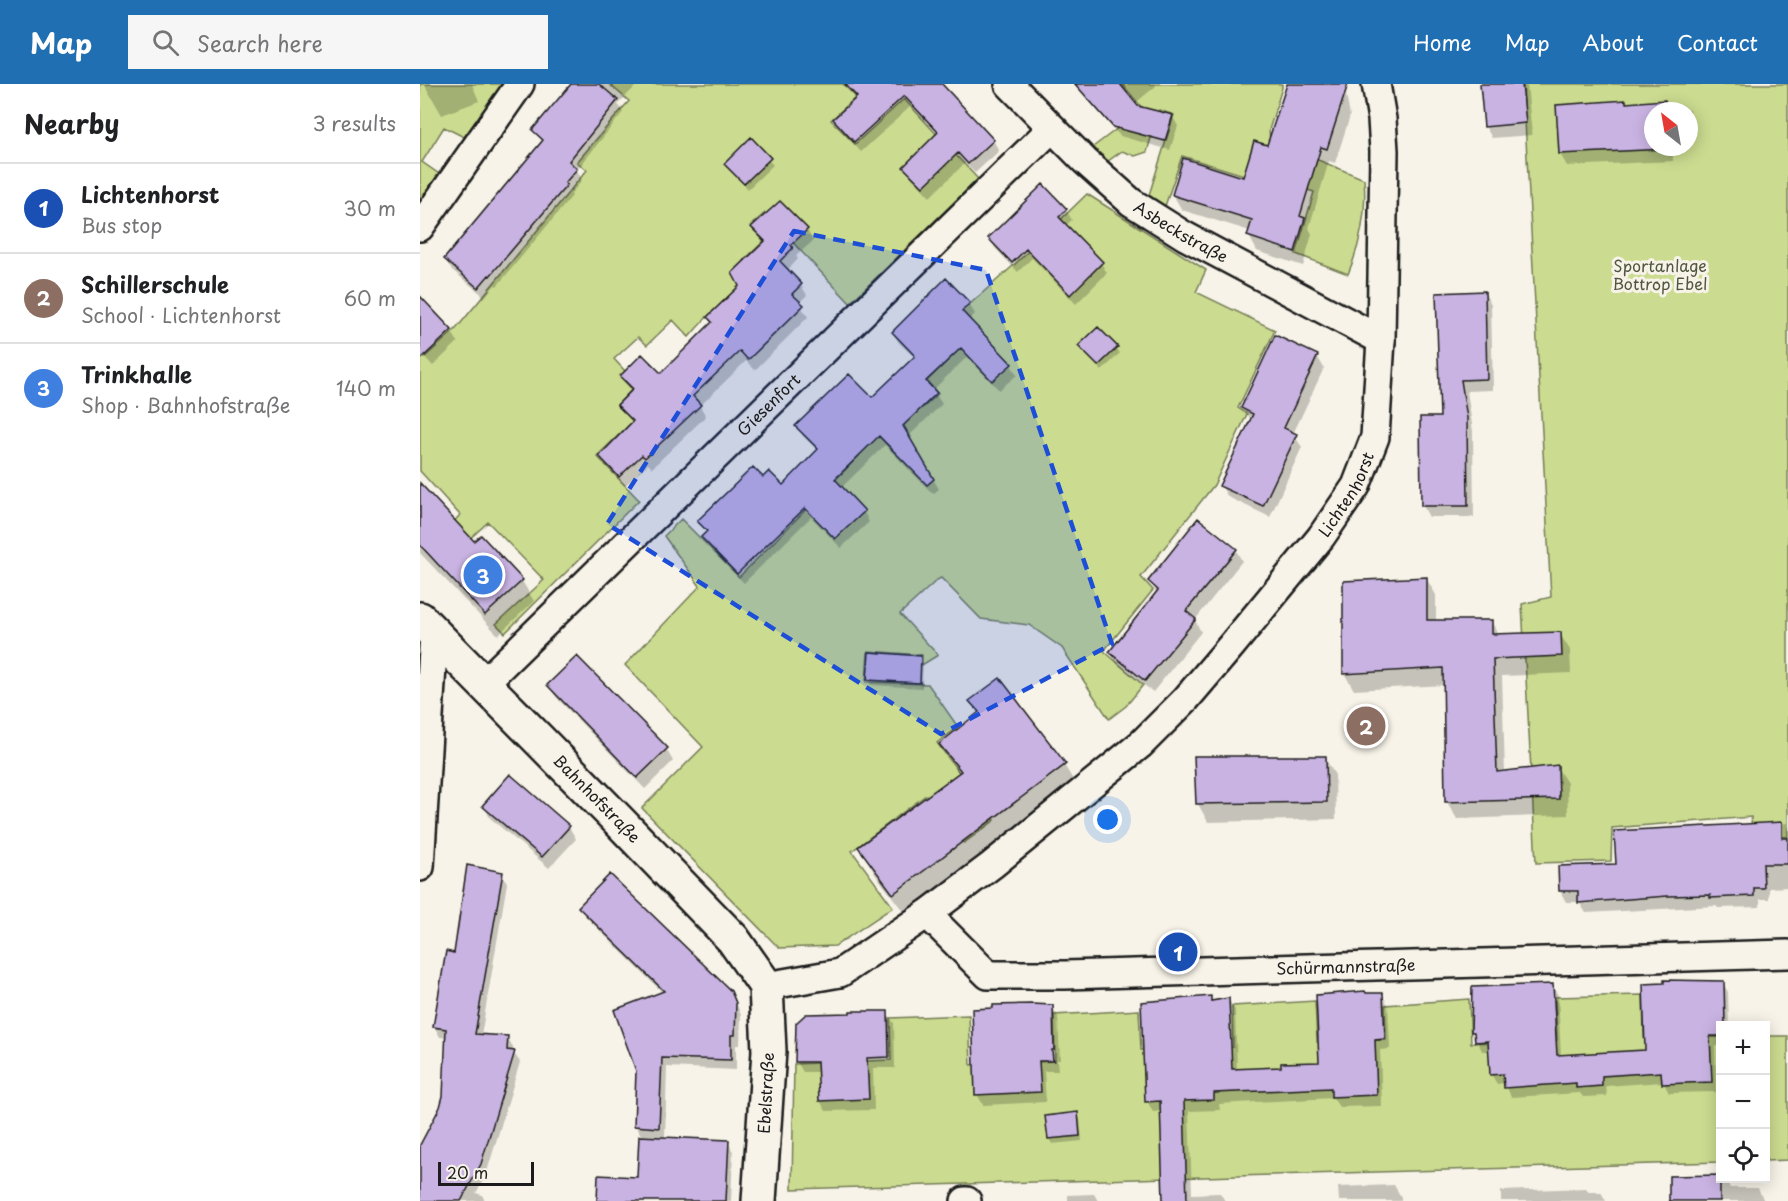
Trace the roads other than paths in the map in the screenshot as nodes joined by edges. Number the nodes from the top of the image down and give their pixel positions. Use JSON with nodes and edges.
{"nodes":[{"id":1,"x":520,"y":84,"type":"edge"},
{"id":2,"x":1009,"y":84,"type":"edge"},
{"id":3,"x":1376,"y":84,"type":"edge"},
{"id":4,"x":1052,"y":128,"type":"junction"},
{"id":5,"x":420,"y":227,"type":"edge"},
{"id":6,"x":1381,"y":340,"type":"junction"},
{"id":7,"x":427,"y":626,"type":"edge"},
{"id":8,"x":484,"y":683,"type":"junction"},
{"id":9,"x":420,"y":867,"type":"edge"},
{"id":10,"x":927,"y":914,"type":"junction"},
{"id":11,"x":1788,"y":954,"type":"edge"},
{"id":12,"x":766,"y":986,"type":"junction"},
{"id":13,"x":759,"y":1201,"type":"edge"}],
"edges":[{"from":1,"to":5,"type":"street"},
{"from":2,"to":4,"type":"street","name":"Asbeckstraße"},
{"from":3,"to":6,"type":"street","name":"Lichtenhorst"},
{"from":4,"to":6,"type":"street","name":"Asbeckstraße"},
{"from":4,"to":8,"type":"street","name":"Giesenfort"},
{"from":6,"to":10,"type":"street","name":"Lichtenhorst"},
{"from":7,"to":8,"type":"street","name":"Bahnhofstraße"},
{"from":7,"to":9,"type":"street"},
{"from":8,"to":12,"type":"street","name":"Bahnhofstraße"},
{"from":10,"to":11,"type":"street","name":"Schürmannstraße"},
{"from":10,"to":12,"type":"street","name":"Lichtenhorst"},
{"from":12,"to":13,"type":"street","name":"Ebelstraße"}]}
